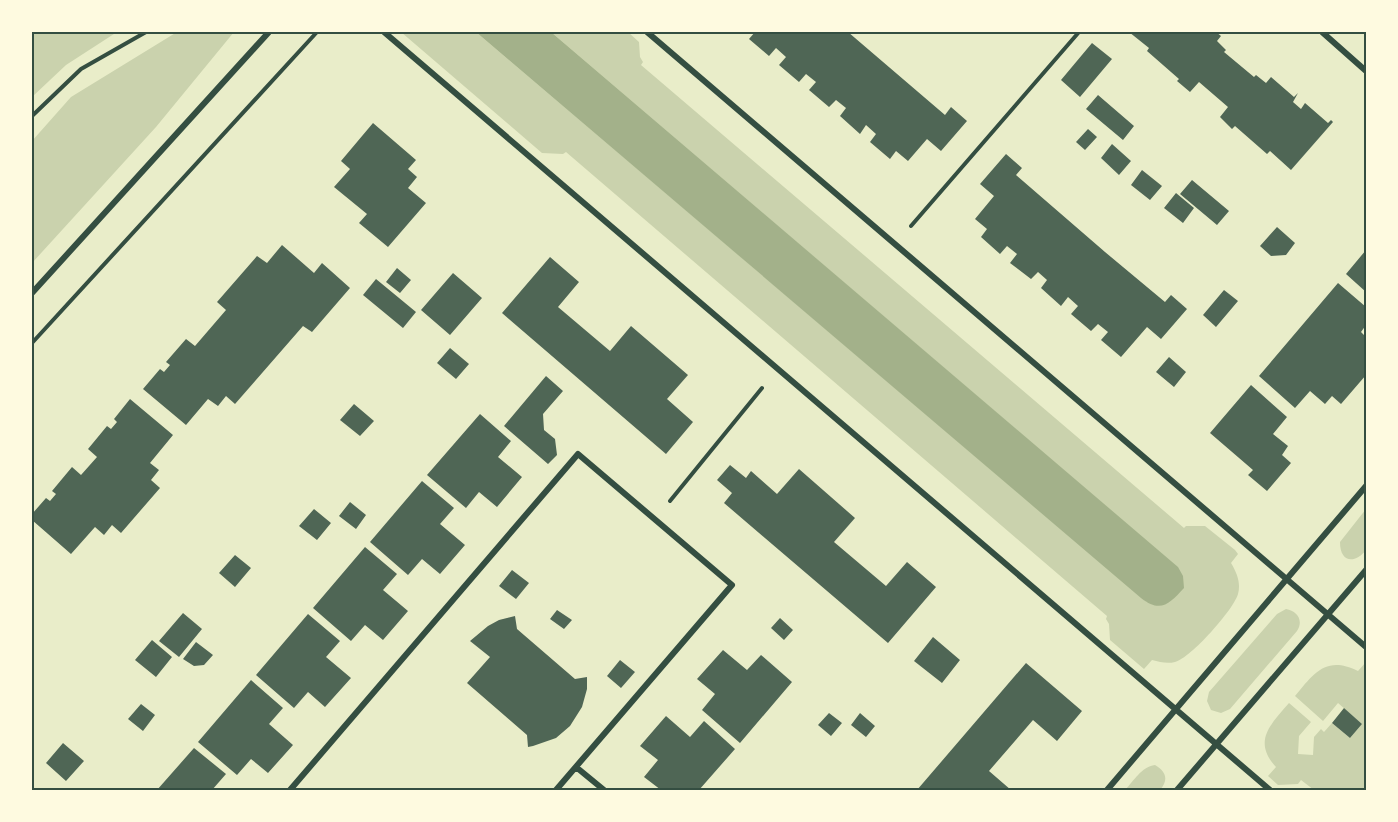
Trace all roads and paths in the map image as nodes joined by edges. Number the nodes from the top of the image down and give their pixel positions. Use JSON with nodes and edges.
{"nodes":[{"id":1,"x":146,"y":32,"type":"edge"},
{"id":2,"x":269,"y":32,"type":"edge"},
{"id":3,"x":317,"y":32,"type":"edge"},
{"id":4,"x":384,"y":32,"type":"edge"},
{"id":5,"x":647,"y":32,"type":"edge"},
{"id":6,"x":1079,"y":32,"type":"edge"},
{"id":7,"x":1322,"y":32,"type":"edge"},
{"id":8,"x":1366,"y":71,"type":"edge"},
{"id":9,"x":32,"y":116,"type":"edge"},
{"id":10,"x":897,"y":243,"type":"junction"},
{"id":11,"x":32,"y":293,"type":"edge"},
{"id":12,"x":32,"y":343,"type":"edge"},
{"id":13,"x":777,"y":369,"type":"junction"},
{"id":14,"x":1366,"y":486,"type":"edge"},
{"id":15,"x":655,"y":520,"type":"junction"},
{"id":16,"x":1366,"y":570,"type":"edge"},
{"id":17,"x":1288,"y":579,"type":"junction"},
{"id":18,"x":1328,"y":615,"type":"junction"},
{"id":19,"x":1366,"y":647,"type":"edge"},
{"id":20,"x":1176,"y":710,"type":"junction"},
{"id":21,"x":1216,"y":745,"type":"junction"},
{"id":22,"x":576,"y":767,"type":"junction"},
{"id":23,"x":290,"y":790,"type":"edge"},
{"id":24,"x":556,"y":790,"type":"edge"},
{"id":25,"x":604,"y":790,"type":"edge"},
{"id":26,"x":1107,"y":790,"type":"edge"},
{"id":27,"x":1177,"y":790,"type":"edge"},
{"id":28,"x":1270,"y":790,"type":"edge"}],
"edges":[{"from":1,"to":9,"type":"path"},
{"from":2,"to":11,"type":"street"},
{"from":3,"to":12,"type":"path"},
{"from":4,"to":13,"type":"street"},
{"from":5,"to":10,"type":"street"},
{"from":6,"to":10,"type":"path"},
{"from":7,"to":8,"type":"street"},
{"from":10,"to":17,"type":"street"},
{"from":13,"to":15,"type":"path"},
{"from":13,"to":20,"type":"street"},
{"from":14,"to":17,"type":"street"},
{"from":15,"to":22,"type":"street"},
{"from":15,"to":23,"type":"street"},
{"from":16,"to":18,"type":"street"},
{"from":17,"to":18,"type":"street"},
{"from":17,"to":20,"type":"street"},
{"from":18,"to":19,"type":"street"},
{"from":18,"to":21,"type":"street"},
{"from":20,"to":21,"type":"street"},
{"from":20,"to":26,"type":"street"},
{"from":21,"to":27,"type":"street"},
{"from":21,"to":28,"type":"street"},
{"from":22,"to":24,"type":"street"},
{"from":22,"to":25,"type":"street"}]}
